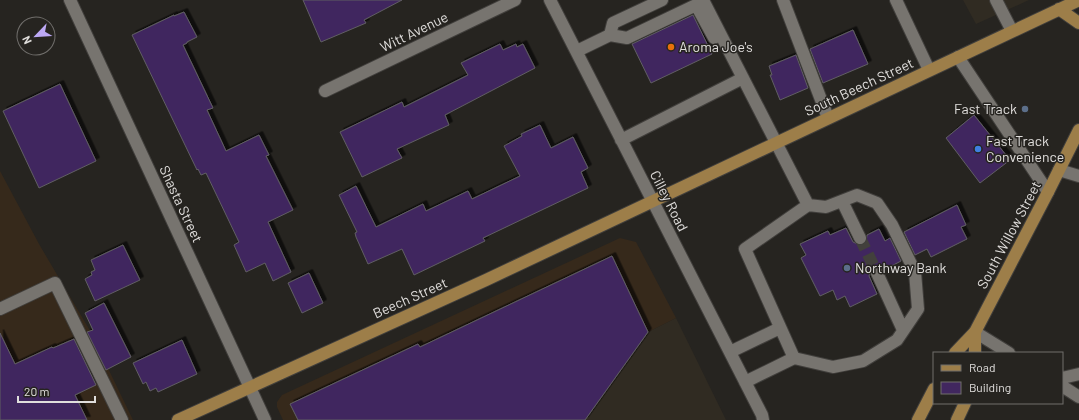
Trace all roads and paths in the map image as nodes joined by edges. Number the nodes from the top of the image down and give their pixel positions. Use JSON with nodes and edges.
{"nodes":[{"id":1,"x":70,"y":0,"type":"edge"},
{"id":2,"x":515,"y":0,"type":"edge"},
{"id":3,"x":550,"y":0,"type":"edge"},
{"id":4,"x":662,"y":0,"type":"edge"},
{"id":5,"x":704,"y":0,"type":"edge"},
{"id":6,"x":784,"y":0,"type":"edge"},
{"id":7,"x":896,"y":0,"type":"edge"},
{"id":8,"x":996,"y":0,"type":"edge"},
{"id":9,"x":1079,"y":0,"type":"edge"},
{"id":10,"x":1059,"y":10,"type":"junction"},
{"id":11,"x":1079,"y":23,"type":"edge"},
{"id":12,"x":1012,"y":31,"type":"junction"},
{"id":13,"x":610,"y":35,"type":"junction"},
{"id":14,"x":577,"y":52,"type":"junction"},
{"id":15,"x":958,"y":57,"type":"junction"},
{"id":16,"x":737,"y":67,"type":"junction"},
{"id":17,"x":929,"y":70,"type":"junction"},
{"id":18,"x":743,"y":78,"type":"junction"},
{"id":19,"x":325,"y":91,"type":"dead end"},
{"id":20,"x":828,"y":118,"type":"junction"},
{"id":21,"x":1079,"y":130,"type":"edge"},
{"id":22,"x":621,"y":140,"type":"junction"},
{"id":23,"x":777,"y":143,"type":"junction"},
{"id":24,"x":1059,"y":170,"type":"junction"},
{"id":25,"x":1079,"y":176,"type":"edge"},
{"id":26,"x":1048,"y":192,"type":"junction"},
{"id":27,"x":842,"y":201,"type":"junction"},
{"id":28,"x":653,"y":202,"type":"junction"},
{"id":29,"x":808,"y":205,"type":"junction"},
{"id":30,"x":860,"y":238,"type":"tunnel mouth"},
{"id":31,"x":877,"y":273,"type":"tunnel mouth"},
{"id":32,"x":0,"y":309,"type":"edge"},
{"id":33,"x":780,"y":328,"type":"junction"},
{"id":34,"x":903,"y":330,"type":"junction"},
{"id":35,"x":975,"y":332,"type":"junction"},
{"id":36,"x":730,"y":352,"type":"junction"},
{"id":37,"x":956,"y":352,"type":"edge"},
{"id":38,"x":976,"y":352,"type":"edge"},
{"id":39,"x":1007,"y":352,"type":"edge"},
{"id":40,"x":794,"y":358,"type":"junction"},
{"id":41,"x":1079,"y":374,"type":"edge"},
{"id":42,"x":1063,"y":378,"type":"edge"},
{"id":43,"x":745,"y":382,"type":"junction"},
{"id":44,"x":250,"y":387,"type":"junction"},
{"id":45,"x":1063,"y":387,"type":"edge"},
{"id":46,"x":933,"y":391,"type":"edge"},
{"id":47,"x":1079,"y":397,"type":"edge"},
{"id":48,"x":965,"y":404,"type":"edge"},
{"id":49,"x":966,"y":404,"type":"edge"},
{"id":50,"x":764,"y":418,"type":"edge"},
{"id":51,"x":122,"y":420,"type":"edge"},
{"id":52,"x":178,"y":420,"type":"edge"},
{"id":53,"x":265,"y":420,"type":"edge"},
{"id":54,"x":918,"y":420,"type":"edge"},
{"id":55,"x":957,"y":420,"type":"edge"},
{"id":56,"x":966,"y":420,"type":"edge"}],
"edges":[{"from":1,"to":44,"type":"street","name":"Shasta Street"},
{"from":2,"to":19,"type":"street","name":"Witt Avenue"},
{"from":3,"to":14,"type":"street","name":"Cilley Road"},
{"from":4,"to":13,"type":"street"},
{"from":5,"to":16,"type":"street"},
{"from":6,"to":20,"type":"street"},
{"from":7,"to":17,"type":"street"},
{"from":8,"to":12,"type":"street"},
{"from":9,"to":10,"type":"main road","name":"South Beech Street"},
{"from":10,"to":11,"type":"main road"},
{"from":10,"to":12,"type":"main road","name":"South Beech Street"},
{"from":12,"to":15,"type":"main road","name":"South Beech Street"},
{"from":13,"to":14,"type":"street"},
{"from":13,"to":16,"type":"street"},
{"from":14,"to":22,"type":"street","name":"Cilley Road"},
{"from":15,"to":17,"type":"main road","name":"South Beech Street"},
{"from":15,"to":26,"type":"street"},
{"from":16,"to":18,"type":"street"},
{"from":17,"to":20,"type":"main road","name":"South Beech Street"},
{"from":18,"to":22,"type":"street"},
{"from":18,"to":23,"type":"street"},
{"from":20,"to":23,"type":"main road","name":"South Beech Street"},
{"from":21,"to":24,"type":"main road","name":"South Willow Street"},
{"from":22,"to":28,"type":"street","name":"Cilley Road"},
{"from":23,"to":28,"type":"main road","name":"South Beech Street"},
{"from":23,"to":29,"type":"street"},
{"from":24,"to":25,"type":"street"},
{"from":24,"to":26,"type":"main road","name":"South Willow Street"},
{"from":26,"to":35,"type":"main road","name":"South Willow Street"},
{"from":27,"to":29,"type":"street"},
{"from":27,"to":30,"type":"street"},
{"from":27,"to":34,"type":"street"},
{"from":28,"to":36,"type":"street","name":"Cilley Road"},
{"from":28,"to":44,"type":"main road","name":"Beech Street"},
{"from":29,"to":33,"type":"street"},
{"from":31,"to":34,"type":"street"},
{"from":32,"to":51,"type":"street"},
{"from":33,"to":36,"type":"street"},
{"from":33,"to":40,"type":"street"},
{"from":34,"to":40,"type":"street"},
{"from":35,"to":37,"type":"main road","name":"South Willow Street"},
{"from":35,"to":38,"type":"main road"},
{"from":35,"to":39,"type":"street"},
{"from":36,"to":43,"type":"street","name":"Cilley Road"},
{"from":40,"to":43,"type":"street"},
{"from":41,"to":42,"type":"street"},
{"from":43,"to":50,"type":"street","name":"Cilley Road"},
{"from":44,"to":52,"type":"main road","name":"Beech Street"},
{"from":44,"to":53,"type":"street","name":"Shasta Street"},
{"from":45,"to":47,"type":"street"},
{"from":46,"to":54,"type":"main road"},
{"from":48,"to":55,"type":"main road"},
{"from":49,"to":56,"type":"main road"}]}
